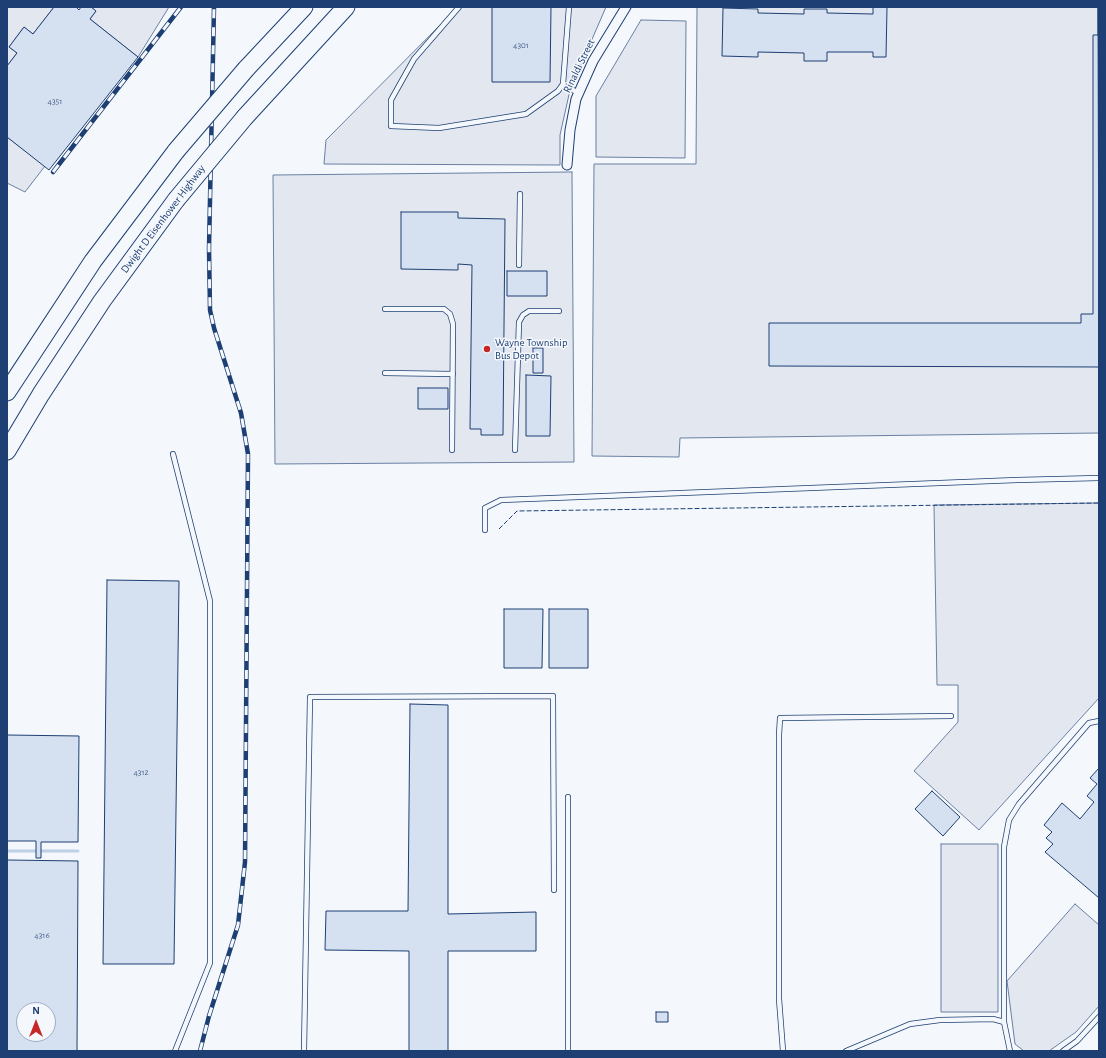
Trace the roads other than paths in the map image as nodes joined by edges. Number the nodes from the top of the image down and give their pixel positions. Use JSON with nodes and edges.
{"nodes":[{"id":1,"x":304,"y":7,"type":"edge"},
{"id":2,"x":346,"y":7,"type":"edge"},
{"id":3,"x":459,"y":7,"type":"edge"},
{"id":4,"x":569,"y":7,"type":"edge"},
{"id":5,"x":626,"y":7,"type":"edge"},
{"id":6,"x":563,"y":84,"type":"junction"},
{"id":7,"x":578,"y":93,"type":"junction"},
{"id":8,"x":567,"y":165,"type":"dead end"},
{"id":9,"x":520,"y":194,"type":"dead end"},
{"id":10,"x":520,"y":265,"type":"dead end"},
{"id":11,"x":385,"y":309,"type":"dead end"},
{"id":12,"x":559,"y":311,"type":"dead end"},
{"id":13,"x":385,"y":373,"type":"dead end"},
{"id":14,"x":453,"y":374,"type":"junction"},
{"id":15,"x":7,"y":392,"type":"edge"},
{"id":16,"x":452,"y":450,"type":"dead end"},
{"id":17,"x":515,"y":450,"type":"dead end"},
{"id":18,"x":7,"y":451,"type":"edge"},
{"id":19,"x":173,"y":454,"type":"dead end"},
{"id":20,"x":1099,"y":478,"type":"edge"},
{"id":21,"x":485,"y":530,"type":"dead end"},
{"id":22,"x":951,"y":716,"type":"dead end"},
{"id":23,"x":1099,"y":721,"type":"edge"},
{"id":24,"x":568,"y":797,"type":"dead end"},
{"id":25,"x":554,"y":890,"type":"dead end"},
{"id":26,"x":1099,"y":1017,"type":"edge"},
{"id":27,"x":1004,"y":1022,"type":"junction"},
{"id":28,"x":175,"y":1051,"type":"edge"},
{"id":29,"x":304,"y":1051,"type":"edge"},
{"id":30,"x":568,"y":1051,"type":"edge"},
{"id":31,"x":783,"y":1051,"type":"edge"},
{"id":32,"x":846,"y":1051,"type":"edge"},
{"id":33,"x":1010,"y":1051,"type":"edge"},
{"id":34,"x":1063,"y":1051,"type":"edge"}],
"edges":[{"from":1,"to":15,"type":"highway","bridge":true},
{"from":2,"to":18,"type":"highway","name":"Dwight D Eisenhower Highway","bridge":true},
{"from":3,"to":6,"type":"lane"},
{"from":4,"to":6,"type":"lane"},
{"from":5,"to":7,"type":"street","name":"Rinaldi Street"},
{"from":6,"to":7,"type":"lane"},
{"from":7,"to":8,"type":"street","name":"Rinaldi Street"},
{"from":9,"to":10,"type":"lane"},
{"from":11,"to":14,"type":"lane"},
{"from":12,"to":17,"type":"lane"},
{"from":13,"to":14,"type":"lane"},
{"from":14,"to":16,"type":"lane"},
{"from":19,"to":28,"type":"lane"},
{"from":20,"to":21,"type":"lane"},
{"from":22,"to":31,"type":"lane"},
{"from":23,"to":27,"type":"lane"},
{"from":24,"to":30,"type":"lane"},
{"from":25,"to":29,"type":"lane"},
{"from":26,"to":34,"type":"lane"},
{"from":27,"to":32,"type":"lane"},
{"from":27,"to":33,"type":"lane"}]}
